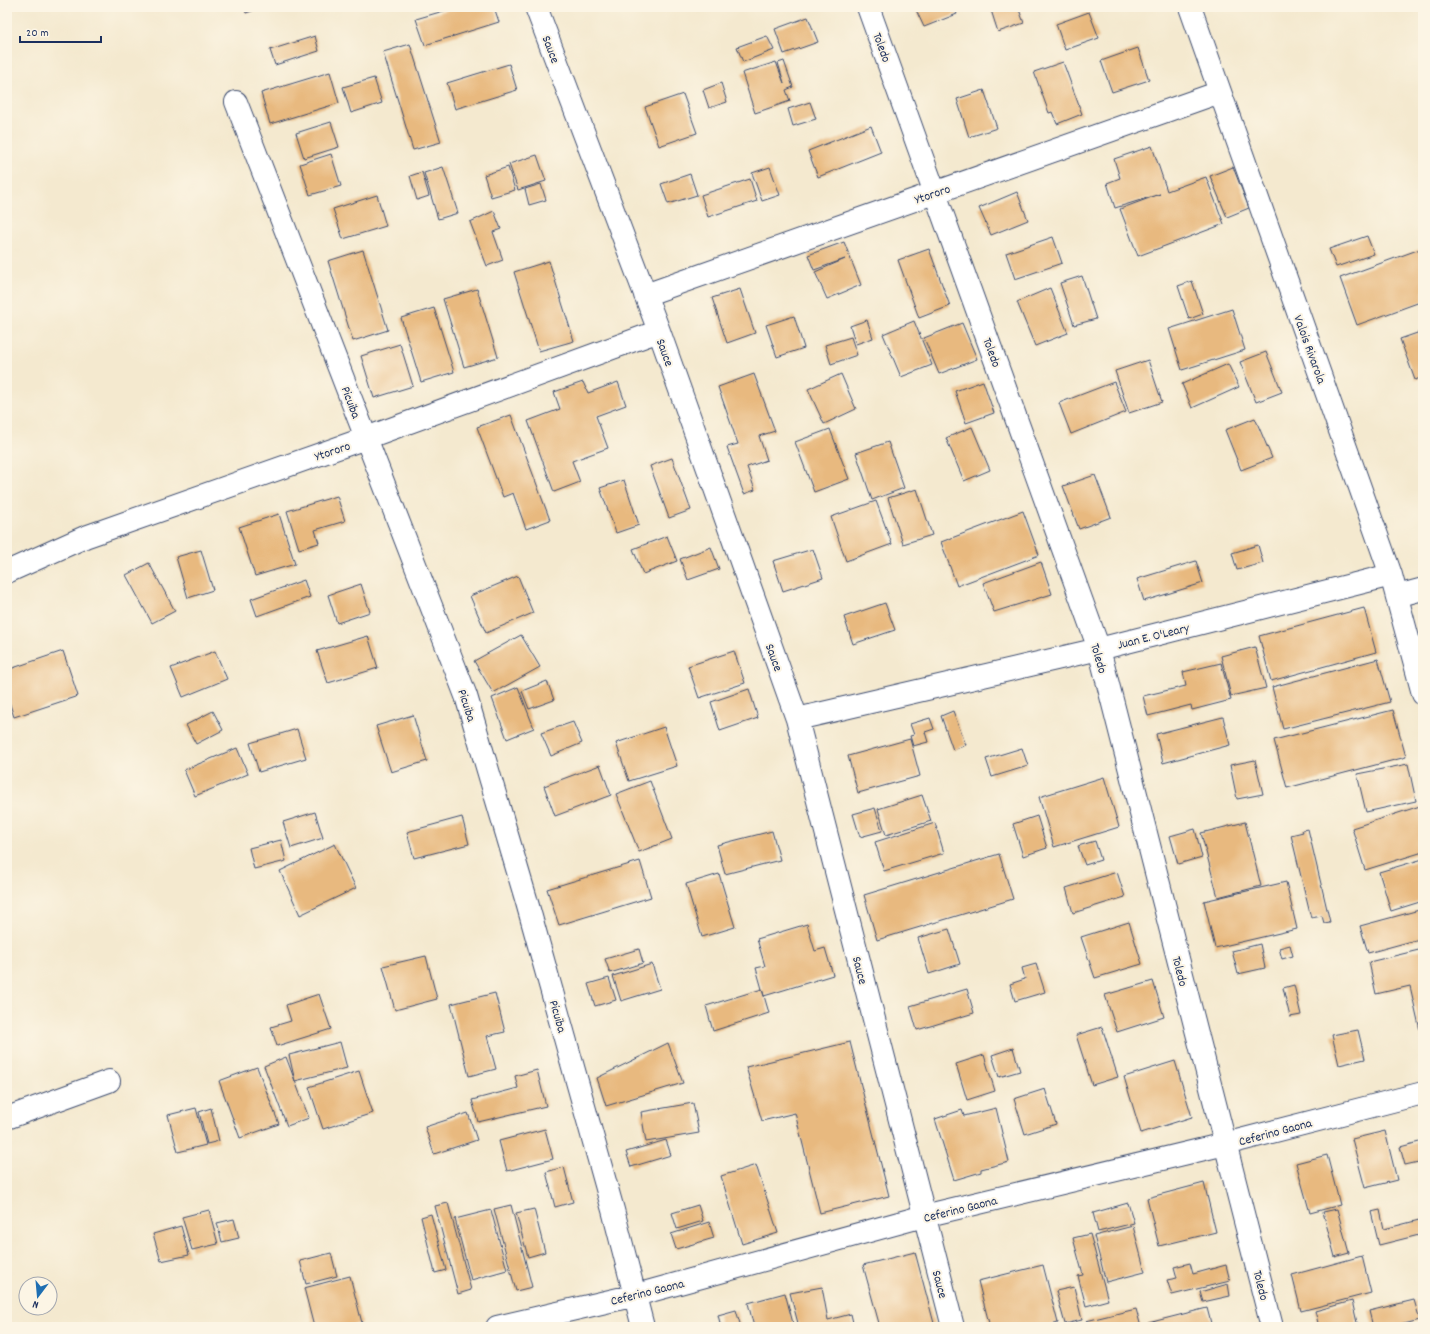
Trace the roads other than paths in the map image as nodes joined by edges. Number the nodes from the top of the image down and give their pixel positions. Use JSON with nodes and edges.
{"nodes":[{"id":1,"x":536,"y":7,"type":"edge"},
{"id":2,"x":868,"y":7,"type":"edge"},
{"id":3,"x":1190,"y":7,"type":"edge"},
{"id":4,"x":1220,"y":92,"type":"junction"},
{"id":5,"x":236,"y":102,"type":"dead end"},
{"id":6,"x":935,"y":192,"type":"junction"},
{"id":7,"x":645,"y":295,"type":"junction"},
{"id":8,"x":658,"y":331,"type":"junction"},
{"id":9,"x":366,"y":438,"type":"junction"},
{"id":10,"x":7,"y":572,"type":"edge"},
{"id":11,"x":1394,"y":585,"type":"junction"},
{"id":12,"x":1423,"y":589,"type":"edge"},
{"id":13,"x":1098,"y":649,"type":"junction"},
{"id":14,"x":1423,"y":694,"type":"edge"},
{"id":15,"x":797,"y":719,"type":"junction"},
{"id":16,"x":109,"y":1081,"type":"dead end"},
{"id":17,"x":1423,"y":1093,"type":"edge"},
{"id":18,"x":7,"y":1118,"type":"edge"},
{"id":19,"x":1225,"y":1144,"type":"junction"},
{"id":20,"x":924,"y":1216,"type":"junction"},
{"id":21,"x":636,"y":1295,"type":"junction"},
{"id":22,"x":498,"y":1327,"type":"edge"},
{"id":23,"x":643,"y":1327,"type":"edge"},
{"id":24,"x":953,"y":1327,"type":"edge"},
{"id":25,"x":1272,"y":1327,"type":"edge"}],
"edges":[{"from":1,"to":7,"type":"street","name":"Sauce"},
{"from":2,"to":6,"type":"street","name":"Toledo"},
{"from":3,"to":4,"type":"street","name":"Valois Rivarola"},
{"from":4,"to":6,"type":"street","name":"Ytororo"},
{"from":4,"to":11,"type":"street","name":"Valois Rivarola"},
{"from":5,"to":9,"type":"street","name":"Picuiba"},
{"from":6,"to":7,"type":"street","name":"Ytororo"},
{"from":6,"to":13,"type":"street","name":"Toledo"},
{"from":7,"to":8,"type":"street","name":"Sauce"},
{"from":8,"to":9,"type":"street","name":"Ytororo"},
{"from":8,"to":15,"type":"street","name":"Sauce"},
{"from":9,"to":10,"type":"street","name":"Ytororo"},
{"from":9,"to":21,"type":"street","name":"Picuiba"},
{"from":11,"to":12,"type":"street","name":"Juan E. O'Leary"},
{"from":11,"to":13,"type":"street","name":"Juan E. O'Leary"},
{"from":11,"to":14,"type":"street","name":"Valois Rivarola"},
{"from":13,"to":15,"type":"street","name":"Juan E. O'Leary"},
{"from":13,"to":19,"type":"street","name":"Toledo"},
{"from":15,"to":20,"type":"street","name":"Sauce"},
{"from":16,"to":18,"type":"street"},
{"from":17,"to":19,"type":"street","name":"Ceferino Gaona"},
{"from":19,"to":20,"type":"street","name":"Ceferino Gaona"},
{"from":19,"to":25,"type":"street","name":"Toledo"},
{"from":20,"to":21,"type":"street","name":"Ceferino Gaona"},
{"from":20,"to":24,"type":"street","name":"Sauce"},
{"from":21,"to":22,"type":"street","name":"Ceferino Gaona"},
{"from":21,"to":23,"type":"street","name":"Picuiba"}]}
